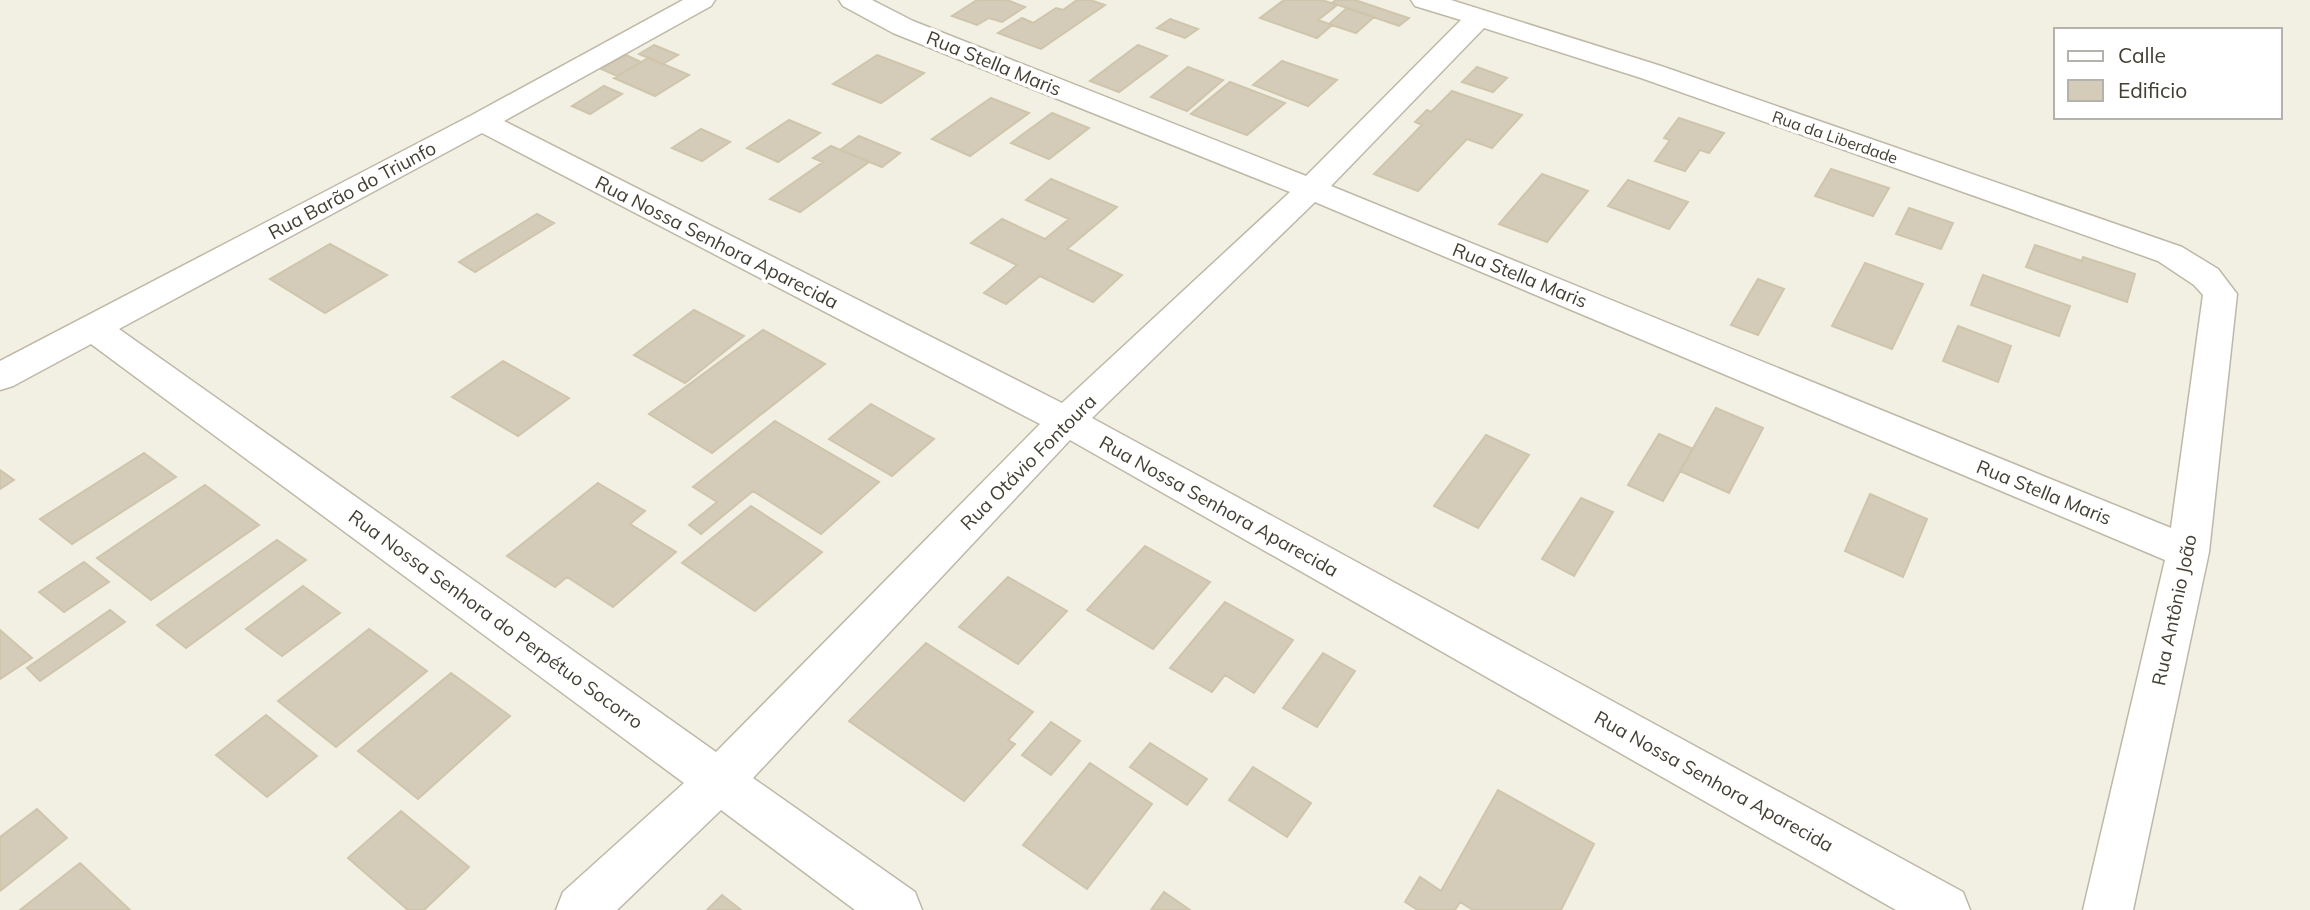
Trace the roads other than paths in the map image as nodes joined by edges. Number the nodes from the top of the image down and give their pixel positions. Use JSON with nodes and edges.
{"nodes":[{"id":1,"x":702,"y":0,"type":"edge"},
{"id":2,"x":852,"y":0,"type":"edge"},
{"id":3,"x":1424,"y":0,"type":"edge"},
{"id":4,"x":1479,"y":18,"type":"junction"},
{"id":5,"x":482,"y":121,"type":"junction"},
{"id":6,"x":1311,"y":189,"type":"junction"},
{"id":7,"x":2220,"y":307,"type":"joint"},
{"id":8,"x":94,"y":328,"type":"junction"},
{"id":9,"x":0,"y":377,"type":"edge"},
{"id":10,"x":1066,"y":421,"type":"junction"},
{"id":11,"x":2188,"y":552,"type":"junction"},
{"id":12,"x":719,"y":781,"type":"junction"},
{"id":13,"x":581,"y":910,"type":"edge"},
{"id":14,"x":897,"y":910,"type":"edge"},
{"id":15,"x":1945,"y":910,"type":"edge"},
{"id":16,"x":2108,"y":910,"type":"edge"}],
"edges":[{"from":1,"to":5,"type":"street","name":"Rua Barão do Triunfo"},
{"from":2,"to":6,"type":"street","name":"Rua Stella Maris"},
{"from":3,"to":4,"type":"street","name":"Rua da Liberdade"},
{"from":4,"to":6,"type":"street","name":"Rua Otávio Fontoura"},
{"from":4,"to":7,"type":"street","name":"Rua da Liberdade"},
{"from":5,"to":8,"type":"street","name":"Rua Barão do Triunfo"},
{"from":5,"to":10,"type":"street","name":"Rua Nossa Senhora Aparecida"},
{"from":6,"to":10,"type":"street","name":"Rua Otávio Fontoura"},
{"from":6,"to":11,"type":"street","name":"Rua Stella Maris"},
{"from":7,"to":11,"type":"street","name":"Rua Antônio João"},
{"from":8,"to":9,"type":"street","name":"Rua Barão do Triunfo"},
{"from":8,"to":12,"type":"street","name":"Rua Nossa Senhora do Perpétuo Socorro"},
{"from":10,"to":12,"type":"street","name":"Rua Otávio Fontoura"},
{"from":10,"to":15,"type":"street","name":"Rua Nossa Senhora Aparecida"},
{"from":11,"to":16,"type":"street","name":"Rua Antônio João"},
{"from":12,"to":13,"type":"street","name":"Rua Otávio Fontoura"},
{"from":12,"to":14,"type":"street","name":"Rua Nossa Senhora do Perpétuo Socorro"}]}
